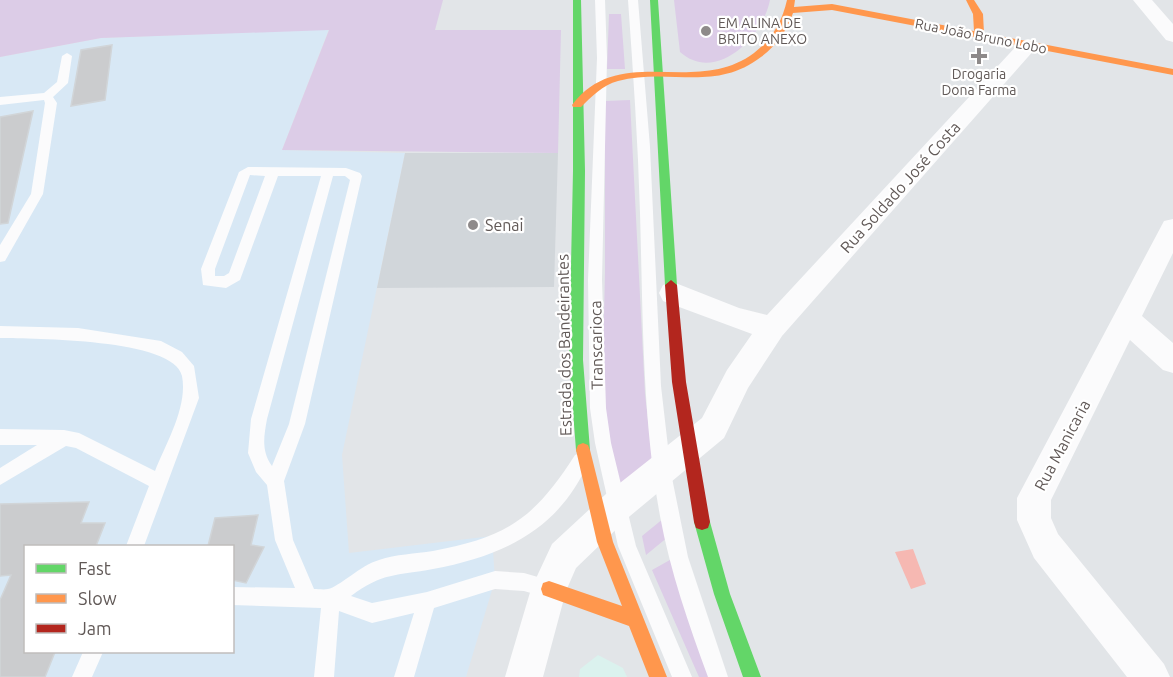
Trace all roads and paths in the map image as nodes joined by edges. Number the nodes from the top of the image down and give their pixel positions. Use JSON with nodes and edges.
{"nodes":[{"id":1,"x":577,"y":0,"type":"edge"},
{"id":2,"x":600,"y":0,"type":"edge"},
{"id":3,"x":633,"y":0,"type":"edge"},
{"id":4,"x":654,"y":0,"type":"edge"},
{"id":5,"x":970,"y":0,"type":"edge"},
{"id":6,"x":1142,"y":0,"type":"edge"},
{"id":7,"x":790,"y":5,"type":"edge"},
{"id":8,"x":979,"y":36,"type":"junction"},
{"id":9,"x":1173,"y":36,"type":"edge"},
{"id":10,"x":1028,"y":45,"type":"junction"},
{"id":11,"x":67,"y":56,"type":"dead end"},
{"id":12,"x":1173,"y":72,"type":"edge"},
{"id":13,"x":639,"y":77,"type":"junction"},
{"id":14,"x":661,"y":77,"type":"junction"},
{"id":15,"x":600,"y":84,"type":"junction"},
{"id":16,"x":47,"y":96,"type":"junction"},
{"id":17,"x":0,"y":101,"type":"edge"},
{"id":18,"x":577,"y":105,"type":"junction"},
{"id":19,"x":273,"y":171,"type":"junction"},
{"id":20,"x":328,"y":172,"type":"junction"},
{"id":21,"x":1173,"y":228,"type":"edge"},
{"id":22,"x":0,"y":257,"type":"edge"},
{"id":23,"x":673,"y":292,"type":"junction"},
{"id":24,"x":1126,"y":319,"type":"junction"},
{"id":25,"x":772,"y":328,"type":"junction"},
{"id":26,"x":0,"y":332,"type":"edge"},
{"id":27,"x":1173,"y":361,"type":"edge"},
{"id":28,"x":0,"y":437,"type":"edge"},
{"id":29,"x":64,"y":438,"type":"junction"},
{"id":30,"x":688,"y":449,"type":"junction"},
{"id":31,"x":584,"y":456,"type":"junction"},
{"id":32,"x":663,"y":470,"type":"junction"},
{"id":33,"x":0,"y":477,"type":"edge"},
{"id":34,"x":275,"y":481,"type":"junction"},
{"id":35,"x":160,"y":483,"type":"junction"},
{"id":36,"x":609,"y":513,"type":"junction"},
{"id":37,"x":135,"y":545,"type":"edge"},
{"id":38,"x":549,"y":590,"type":"junction"},
{"id":39,"x":234,"y":596,"type":"edge"},
{"id":40,"x":308,"y":597,"type":"junction"},
{"id":41,"x":331,"y":599,"type":"junction"},
{"id":42,"x":427,"y":601,"type":"junction"},
{"id":43,"x":633,"y":619,"type":"junction"},
{"id":44,"x":92,"y":653,"type":"edge"},
{"id":45,"x":82,"y":677,"type":"edge"},
{"id":46,"x":324,"y":677,"type":"edge"},
{"id":47,"x":404,"y":677,"type":"edge"},
{"id":48,"x":524,"y":677,"type":"edge"},
{"id":49,"x":658,"y":677,"type":"edge"},
{"id":50,"x":682,"y":677,"type":"edge"},
{"id":51,"x":718,"y":677,"type":"edge"},
{"id":52,"x":752,"y":677,"type":"edge"},
{"id":53,"x":1151,"y":677,"type":"edge"}],
"edges":[{"from":1,"to":18,"type":"main road","name":"Estrada dos Bandeirantes"},
{"from":2,"to":15,"type":"lane","name":"Transcarioca"},
{"from":3,"to":13,"type":"lane"},
{"from":4,"to":14,"type":"main road"},
{"from":5,"to":8,"type":"main road"},
{"from":6,"to":9,"type":"street"},
{"from":7,"to":8,"type":"main road","name":"Rua João Bruno Lobo"},
{"from":7,"to":14,"type":"main road"},
{"from":8,"to":10,"type":"main road","name":"Rua João Bruno Lobo"},
{"from":10,"to":12,"type":"main road","name":"Rua João Bruno Lobo"},
{"from":10,"to":25,"type":"street","name":"Rua Soldado José Costa"},
{"from":11,"to":16,"type":"lane"},
{"from":13,"to":14,"type":"main road"},
{"from":13,"to":15,"type":"main road"},
{"from":13,"to":32,"type":"lane"},
{"from":14,"to":23,"type":"main road"},
{"from":15,"to":18,"type":"main road"},
{"from":15,"to":36,"type":"lane","name":"Transcarioca"},
{"from":16,"to":17,"type":"lane"},
{"from":16,"to":22,"type":"lane"},
{"from":18,"to":31,"type":"main road","name":"Estrada dos Bandeirantes"},
{"from":19,"to":19,"type":"lane"},
{"from":19,"to":20,"type":"lane"},
{"from":20,"to":34,"type":"lane"},
{"from":20,"to":34,"type":"lane"},
{"from":21,"to":24,"type":"street","name":"Rua Manicaria"},
{"from":23,"to":25,"type":"street"},
{"from":23,"to":30,"type":"main road"},
{"from":24,"to":27,"type":"street"},
{"from":24,"to":53,"type":"street","name":"Rua Manicaria"},
{"from":25,"to":30,"type":"street","name":"Rua Soldado José Costa"},
{"from":26,"to":35,"type":"lane"},
{"from":28,"to":29,"type":"lane"},
{"from":29,"to":33,"type":"lane"},
{"from":29,"to":35,"type":"lane"},
{"from":30,"to":32,"type":"street","name":"Rua Soldado José Costa"},
{"from":30,"to":52,"type":"main road"},
{"from":31,"to":36,"type":"main road","name":"Estrada dos Bandeirantes"},
{"from":31,"to":41,"type":"lane"},
{"from":32,"to":36,"type":"street","name":"Rua Soldado José Costa"},
{"from":32,"to":51,"type":"lane"},
{"from":34,"to":40,"type":"lane"},
{"from":35,"to":37,"type":"lane"},
{"from":36,"to":38,"type":"street","name":"Rua Soldado José Costa"},
{"from":36,"to":43,"type":"main road","name":"Estrada dos Bandeirantes"},
{"from":36,"to":50,"type":"lane","name":"Transcarioca"},
{"from":38,"to":42,"type":"lane"},
{"from":38,"to":43,"type":"main road"},
{"from":38,"to":48,"type":"street","name":"Rua Soldado José Costa"},
{"from":39,"to":40,"type":"lane"},
{"from":40,"to":41,"type":"lane"},
{"from":41,"to":42,"type":"lane"},
{"from":41,"to":46,"type":"lane"},
{"from":42,"to":47,"type":"lane"},
{"from":43,"to":49,"type":"main road","name":"Estrada dos Bandeirantes"},
{"from":44,"to":45,"type":"lane"}]}
